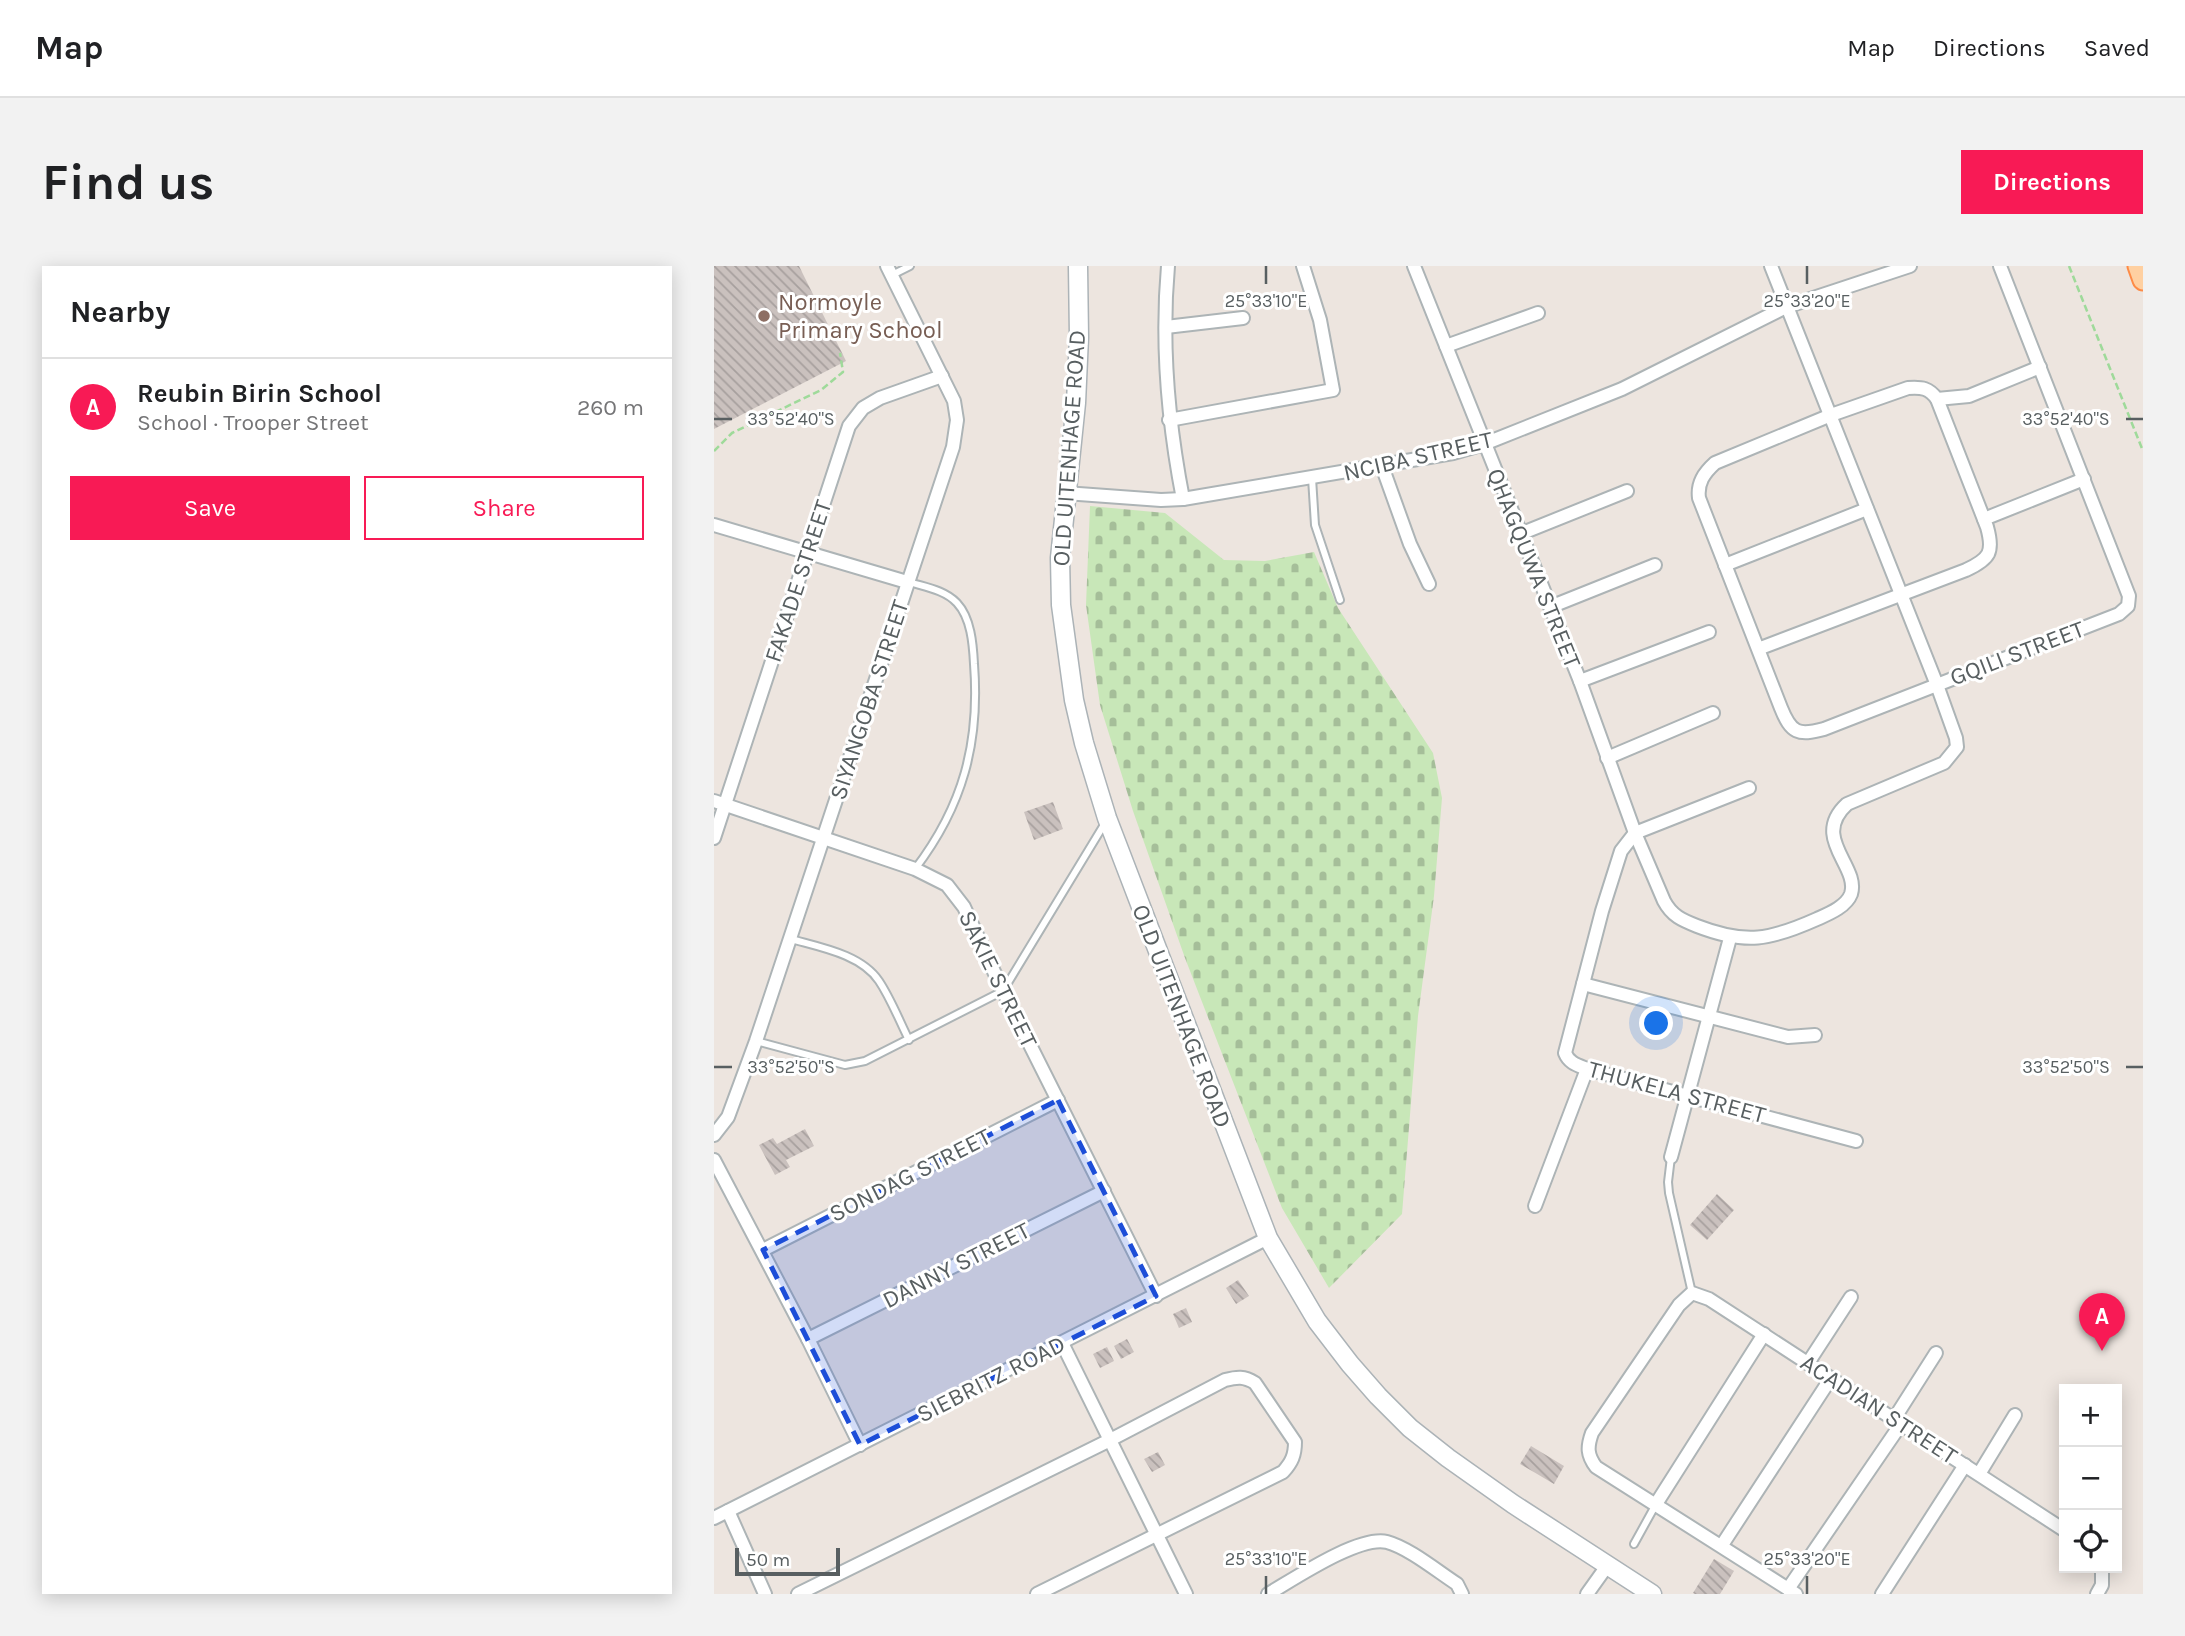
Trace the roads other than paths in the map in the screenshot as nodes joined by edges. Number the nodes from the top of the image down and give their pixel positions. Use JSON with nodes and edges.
{"nodes":[{"id":1,"x":910,"y":266,"type":"edge"},
{"id":2,"x":1078,"y":266,"type":"edge"},
{"id":3,"x":1168,"y":266,"type":"edge"},
{"id":4,"x":1303,"y":266,"type":"edge"},
{"id":5,"x":1414,"y":266,"type":"edge"},
{"id":6,"x":1771,"y":266,"type":"edge"},
{"id":7,"x":1910,"y":266,"type":"edge"},
{"id":8,"x":2000,"y":266,"type":"edge"},
{"id":9,"x":2137,"y":266,"type":"edge"},
{"id":10,"x":890,"y":271,"type":"edge"},
{"id":11,"x":2143,"y":280,"type":"edge"},
{"id":12,"x":1786,"y":307,"type":"junction"},
{"id":13,"x":1538,"y":313,"type":"dead end"},
{"id":14,"x":1243,"y":317,"type":"dead end"},
{"id":15,"x":1167,"y":327,"type":"junction"},
{"id":16,"x":1446,"y":346,"type":"junction"},
{"id":17,"x":2040,"y":367,"type":"junction"},
{"id":18,"x":942,"y":376,"type":"junction"},
{"id":19,"x":1937,"y":399,"type":"junction"},
{"id":20,"x":1831,"y":415,"type":"junction"},
{"id":21,"x":1169,"y":420,"type":"junction"},
{"id":22,"x":1484,"y":444,"type":"junction"},
{"id":23,"x":1382,"y":466,"type":"junction"},
{"id":24,"x":1312,"y":478,"type":"junction"},
{"id":25,"x":2084,"y":479,"type":"junction"},
{"id":26,"x":1627,"y":491,"type":"dead end"},
{"id":27,"x":1065,"y":493,"type":"junction"},
{"id":28,"x":1183,"y":499,"type":"junction"},
{"id":29,"x":1867,"y":509,"type":"junction"},
{"id":30,"x":1984,"y":519,"type":"junction"},
{"id":31,"x":714,"y":525,"type":"edge"},
{"id":32,"x":1520,"y":534,"type":"junction"},
{"id":33,"x":807,"y":552,"type":"junction"},
{"id":34,"x":1655,"y":565,"type":"dead end"},
{"id":35,"x":1725,"y":565,"type":"junction"},
{"id":36,"x":907,"y":582,"type":"junction"},
{"id":37,"x":1429,"y":584,"type":"dead end"},
{"id":38,"x":1901,"y":596,"type":"junction"},
{"id":39,"x":1340,"y":600,"type":"dead end"},
{"id":40,"x":1550,"y":607,"type":"junction"},
{"id":41,"x":1709,"y":632,"type":"dead end"},
{"id":42,"x":1758,"y":649,"type":"junction"},
{"id":43,"x":1580,"y":681,"type":"junction"},
{"id":44,"x":1937,"y":685,"type":"junction"},
{"id":45,"x":1713,"y":713,"type":"dead end"},
{"id":46,"x":1607,"y":758,"type":"junction"},
{"id":47,"x":1749,"y":788,"type":"dead end"},
{"id":48,"x":719,"y":803,"type":"edge"},
{"id":49,"x":1107,"y":818,"type":"junction"},
{"id":50,"x":1635,"y":833,"type":"junction"},
{"id":51,"x":824,"y":837,"type":"junction"},
{"id":52,"x":714,"y":838,"type":"edge"},
{"id":53,"x":915,"y":869,"type":"junction"},
{"id":54,"x":1730,"y":938,"type":"junction"},
{"id":55,"x":791,"y":939,"type":"junction"},
{"id":56,"x":1583,"y":984,"type":"junction"},
{"id":57,"x":1003,"y":991,"type":"junction"},
{"id":58,"x":1710,"y":1017,"type":"junction"},
{"id":59,"x":1815,"y":1035,"type":"dead end"},
{"id":60,"x":909,"y":1040,"type":"junction"},
{"id":61,"x":757,"y":1041,"type":"junction"},
{"id":62,"x":1587,"y":1069,"type":"junction"},
{"id":63,"x":1689,"y":1095,"type":"junction"},
{"id":64,"x":1058,"y":1100,"type":"junction"},
{"id":65,"x":714,"y":1135,"type":"edge"},
{"id":66,"x":1856,"y":1141,"type":"dead end"},
{"id":67,"x":1671,"y":1157,"type":"joint"},
{"id":68,"x":714,"y":1160,"type":"edge"},
{"id":69,"x":1104,"y":1191,"type":"junction"},
{"id":70,"x":1535,"y":1206,"type":"dead end"},
{"id":71,"x":1268,"y":1238,"type":"junction"},
{"id":72,"x":762,"y":1250,"type":"junction"},
{"id":73,"x":1692,"y":1293,"type":"junction"},
{"id":74,"x":1156,"y":1296,"type":"junction"},
{"id":75,"x":1851,"y":1297,"type":"dead end"},
{"id":76,"x":1764,"y":1334,"type":"junction"},
{"id":77,"x":808,"y":1339,"type":"junction"},
{"id":78,"x":1062,"y":1343,"type":"junction"},
{"id":79,"x":1936,"y":1353,"type":"dead end"},
{"id":80,"x":1808,"y":1363,"type":"junction"},
{"id":81,"x":1831,"y":1378,"type":"junction"},
{"id":82,"x":2015,"y":1415,"type":"dead end"},
{"id":83,"x":1897,"y":1421,"type":"junction"},
{"id":84,"x":1110,"y":1440,"type":"junction"},
{"id":85,"x":860,"y":1445,"type":"junction"},
{"id":86,"x":1965,"y":1465,"type":"junction"},
{"id":87,"x":1979,"y":1474,"type":"junction"},
{"id":88,"x":1656,"y":1504,"type":"junction"},
{"id":89,"x":728,"y":1511,"type":"junction"},
{"id":90,"x":714,"y":1518,"type":"edge"},
{"id":91,"x":2059,"y":1525,"type":"edge"},
{"id":92,"x":1157,"y":1536,"type":"junction"},
{"id":93,"x":1634,"y":1544,"type":"dead end"},
{"id":94,"x":1722,"y":1545,"type":"junction"},
{"id":95,"x":1608,"y":1566,"type":"junction"},
{"id":96,"x":2102,"y":1573,"type":"edge"},
{"id":97,"x":1790,"y":1592,"type":"edge"},
{"id":98,"x":765,"y":1594,"type":"edge"},
{"id":99,"x":798,"y":1594,"type":"edge"},
{"id":100,"x":1037,"y":1594,"type":"edge"},
{"id":101,"x":1186,"y":1594,"type":"edge"},
{"id":102,"x":1268,"y":1594,"type":"edge"},
{"id":103,"x":1462,"y":1594,"type":"edge"},
{"id":104,"x":1587,"y":1594,"type":"edge"},
{"id":105,"x":1652,"y":1594,"type":"edge"},
{"id":106,"x":1882,"y":1594,"type":"edge"},
{"id":107,"x":2098,"y":1594,"type":"edge"}],
"edges":[{"from":1,"to":10,"type":"lane"},
{"from":2,"to":27,"type":"street","name":"OLD UITENHAGE ROAD"},
{"from":3,"to":15,"type":"street"},
{"from":4,"to":21,"type":"street"},
{"from":5,"to":16,"type":"street","name":"QHAGQUWA STREET"},
{"from":6,"to":12,"type":"street"},
{"from":7,"to":12,"type":"street","name":"NCIBA STREET"},
{"from":8,"to":17,"type":"street"},
{"from":9,"to":11,"type":"main road"},
{"from":10,"to":18,"type":"street","name":"SIYANGOBA STREET"},
{"from":12,"to":20,"type":"street"},
{"from":12,"to":22,"type":"street","name":"NCIBA STREET"},
{"from":13,"to":16,"type":"street"},
{"from":14,"to":15,"type":"street"},
{"from":15,"to":21,"type":"street"},
{"from":16,"to":22,"type":"street","name":"QHAGQUWA STREET"},
{"from":17,"to":19,"type":"street"},
{"from":17,"to":25,"type":"street"},
{"from":18,"to":33,"type":"street","name":"FAKADE STREET"},
{"from":18,"to":36,"type":"street","name":"SIYANGOBA STREET"},
{"from":19,"to":20,"type":"street"},
{"from":19,"to":30,"type":"street"},
{"from":20,"to":29,"type":"street"},
{"from":20,"to":35,"type":"street"},
{"from":21,"to":28,"type":"street"},
{"from":22,"to":23,"type":"street","name":"NCIBA STREET"},
{"from":22,"to":32,"type":"street","name":"QHAGQUWA STREET"},
{"from":23,"to":24,"type":"street","name":"NCIBA STREET"},
{"from":23,"to":37,"type":"street"},
{"from":24,"to":28,"type":"street","name":"NCIBA STREET"},
{"from":24,"to":39,"type":"lane"},
{"from":25,"to":30,"type":"street"},
{"from":25,"to":44,"type":"street","name":"GQILI STREET"},
{"from":26,"to":32,"type":"street"},
{"from":27,"to":28,"type":"street","name":"NCIBA STREET"},
{"from":27,"to":49,"type":"street","name":"OLD UITENHAGE ROAD"},
{"from":29,"to":35,"type":"street"},
{"from":29,"to":38,"type":"street"},
{"from":30,"to":38,"type":"street"},
{"from":31,"to":33,"type":"street"},
{"from":32,"to":40,"type":"street","name":"QHAGQUWA STREET"},
{"from":33,"to":36,"type":"street"},
{"from":33,"to":48,"type":"street","name":"FAKADE STREET"},
{"from":34,"to":40,"type":"street"},
{"from":35,"to":42,"type":"street"},
{"from":36,"to":51,"type":"street","name":"SIYANGOBA STREET"},
{"from":36,"to":53,"type":"lane"},
{"from":38,"to":42,"type":"street"},
{"from":38,"to":44,"type":"street"},
{"from":40,"to":43,"type":"street","name":"QHAGQUWA STREET"},
{"from":41,"to":43,"type":"street"},
{"from":42,"to":44,"type":"street"},
{"from":43,"to":46,"type":"street","name":"QHAGQUWA STREET"},
{"from":44,"to":54,"type":"street","name":"GQILI STREET"},
{"from":45,"to":46,"type":"street"},
{"from":46,"to":50,"type":"street","name":"QHAGQUWA STREET"},
{"from":47,"to":50,"type":"street"},
{"from":48,"to":51,"type":"street","name":"SAKIE STREET"},
{"from":48,"to":52,"type":"street","name":"FAKADE STREET"},
{"from":49,"to":57,"type":"lane"},
{"from":49,"to":71,"type":"street","name":"OLD UITENHAGE ROAD"},
{"from":50,"to":54,"type":"street","name":"GQILI STREET"},
{"from":50,"to":56,"type":"street","name":"THUKELA STREET"},
{"from":51,"to":53,"type":"street","name":"SAKIE STREET"},
{"from":51,"to":55,"type":"street","name":"SIYANGOBA STREET"},
{"from":53,"to":57,"type":"street","name":"SAKIE STREET"},
{"from":54,"to":58,"type":"street"},
{"from":55,"to":60,"type":"lane"},
{"from":55,"to":61,"type":"street","name":"SIYANGOBA STREET"},
{"from":56,"to":58,"type":"street"},
{"from":56,"to":62,"type":"street","name":"THUKELA STREET"},
{"from":57,"to":60,"type":"lane"},
{"from":57,"to":64,"type":"street","name":"SAKIE STREET"},
{"from":58,"to":59,"type":"street"},
{"from":58,"to":63,"type":"street"},
{"from":60,"to":61,"type":"lane"},
{"from":61,"to":65,"type":"street","name":"SIYANGOBA STREET"},
{"from":62,"to":63,"type":"street","name":"THUKELA STREET"},
{"from":62,"to":70,"type":"street"},
{"from":63,"to":66,"type":"street","name":"THUKELA STREET"},
{"from":63,"to":67,"type":"street"},
{"from":64,"to":69,"type":"street","name":"SAKIE STREET"},
{"from":64,"to":72,"type":"street","name":"SONDAG STREET"},
{"from":67,"to":73,"type":"lane"},
{"from":68,"to":72,"type":"street"},
{"from":69,"to":74,"type":"street","name":"SAKIE STREET"},
{"from":69,"to":77,"type":"street","name":"DANNY STREET"},
{"from":71,"to":74,"type":"street","name":"SIEBRITZ ROAD"},
{"from":71,"to":95,"type":"street","name":"OLD UITENHAGE ROAD"},
{"from":72,"to":77,"type":"street"},
{"from":73,"to":76,"type":"street","name":"ACADIAN STREET"},
{"from":73,"to":88,"type":"street"},
{"from":74,"to":78,"type":"street","name":"SIEBRITZ ROAD"},
{"from":75,"to":80,"type":"street"},
{"from":76,"to":80,"type":"street","name":"ACADIAN STREET"},
{"from":76,"to":88,"type":"street"},
{"from":77,"to":85,"type":"street"},
{"from":78,"to":84,"type":"street"},
{"from":78,"to":85,"type":"street","name":"SIEBRITZ ROAD"},
{"from":79,"to":83,"type":"street"},
{"from":80,"to":81,"type":"street","name":"ACADIAN STREET"},
{"from":81,"to":83,"type":"street","name":"ACADIAN STREET"},
{"from":81,"to":94,"type":"street"},
{"from":82,"to":87,"type":"street"},
{"from":83,"to":86,"type":"street","name":"ACADIAN STREET"},
{"from":83,"to":97,"type":"street"},
{"from":84,"to":92,"type":"street"},
{"from":84,"to":92,"type":"street"},
{"from":84,"to":99,"type":"street"},
{"from":85,"to":89,"type":"street","name":"SIEBRITZ ROAD"},
{"from":86,"to":87,"type":"street","name":"ACADIAN STREET"},
{"from":86,"to":106,"type":"street"},
{"from":87,"to":91,"type":"street","name":"ACADIAN STREET"},
{"from":88,"to":93,"type":"lane"},
{"from":88,"to":94,"type":"street"},
{"from":89,"to":90,"type":"street","name":"SIEBRITZ ROAD"},
{"from":89,"to":98,"type":"street"},
{"from":92,"to":100,"type":"street"},
{"from":92,"to":101,"type":"street"},
{"from":94,"to":97,"type":"street"},
{"from":95,"to":104,"type":"street"},
{"from":95,"to":105,"type":"street","name":"OLD UITENHAGE ROAD"},
{"from":96,"to":107,"type":"street"},
{"from":102,"to":103,"type":"street"}]}
